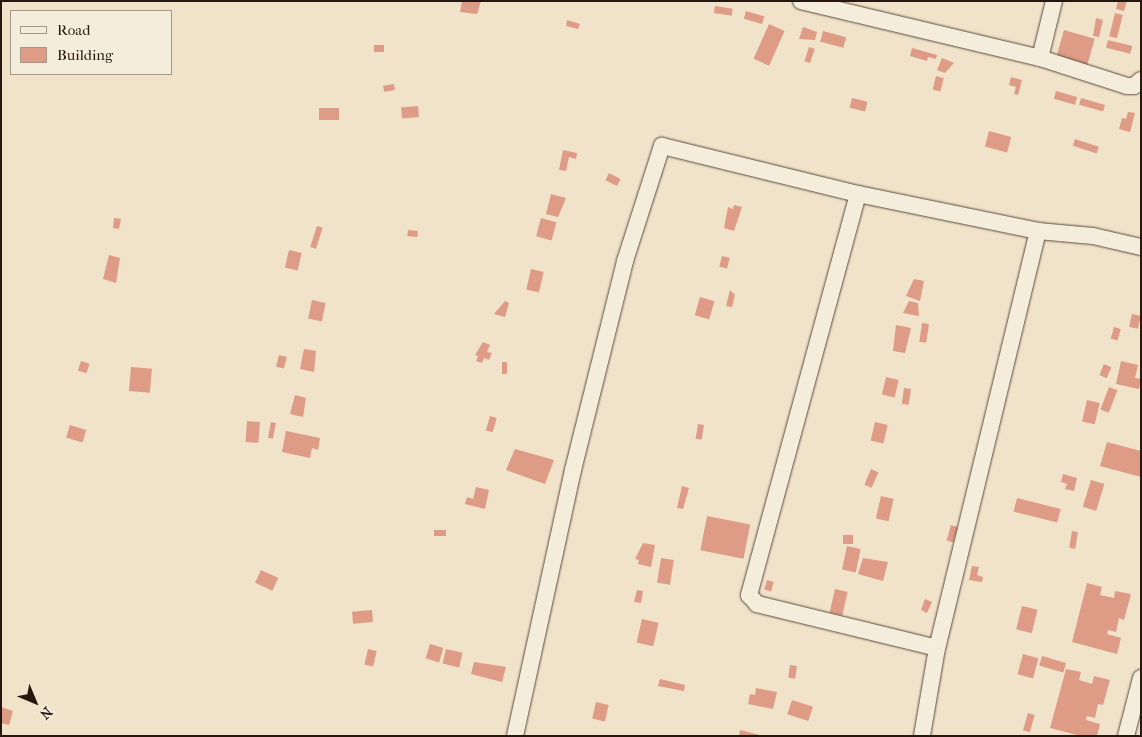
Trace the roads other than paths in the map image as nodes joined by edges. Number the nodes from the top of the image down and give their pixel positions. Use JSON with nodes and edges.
{"nodes":[{"id":1,"x":801,"y":1,"type":"edge"},
{"id":2,"x":1054,"y":1,"type":"edge"},
{"id":3,"x":1040,"y":58,"type":"junction"},
{"id":4,"x":1141,"y":80,"type":"edge"},
{"id":5,"x":858,"y":194,"type":"junction"},
{"id":6,"x":1038,"y":231,"type":"junction"},
{"id":7,"x":1141,"y":247,"type":"edge"},
{"id":8,"x":936,"y":648,"type":"junction"},
{"id":9,"x":1141,"y":678,"type":"edge"},
{"id":10,"x":515,"y":736,"type":"edge"},
{"id":11,"x":922,"y":736,"type":"edge"},
{"id":12,"x":1126,"y":736,"type":"edge"}],
"edges":[{"from":1,"to":3,"type":"street"},
{"from":2,"to":3,"type":"street"},
{"from":3,"to":4,"type":"street"},
{"from":5,"to":6,"type":"street"},
{"from":5,"to":8,"type":"street"},
{"from":5,"to":10,"type":"street"},
{"from":6,"to":7,"type":"street"},
{"from":6,"to":8,"type":"street"},
{"from":8,"to":11,"type":"street"},
{"from":9,"to":12,"type":"street"}]}
